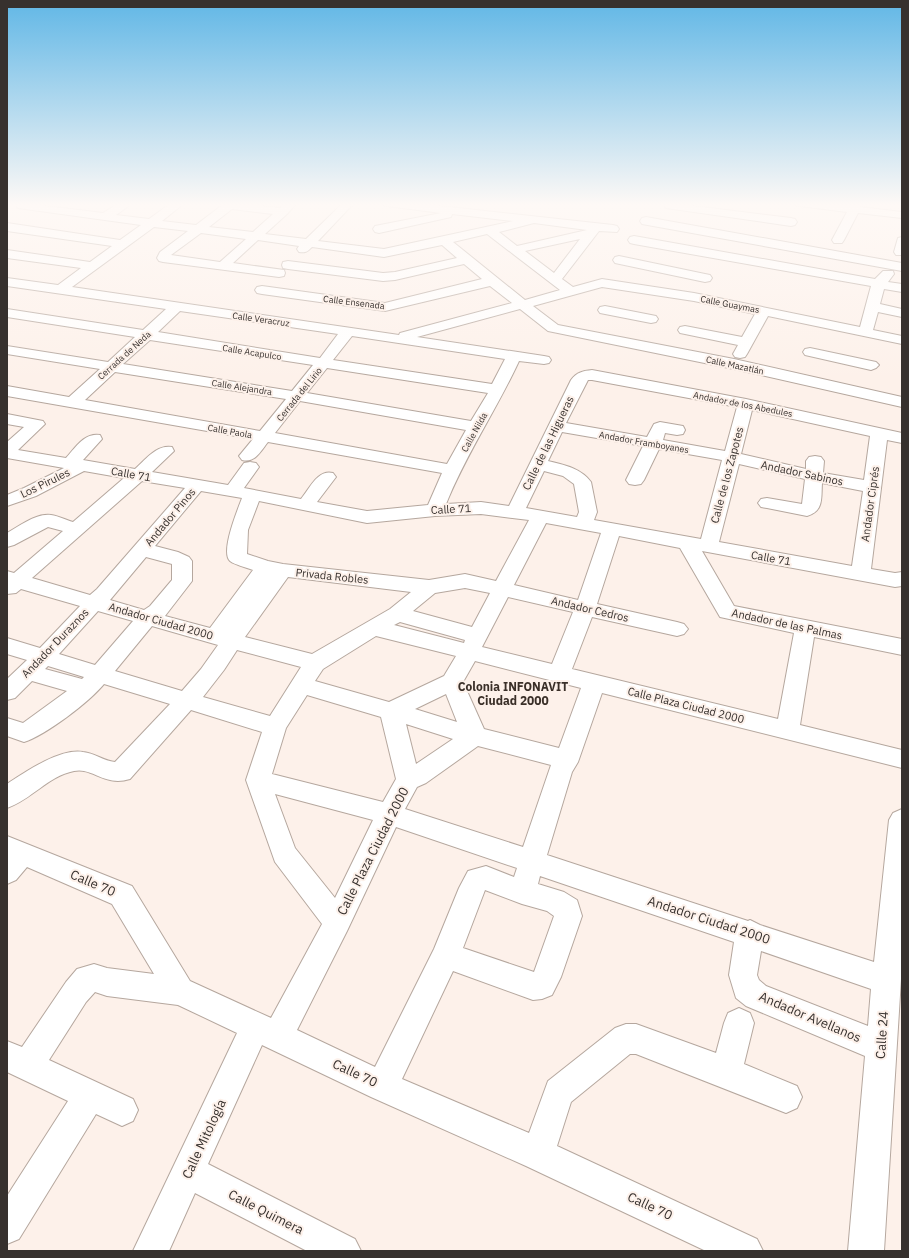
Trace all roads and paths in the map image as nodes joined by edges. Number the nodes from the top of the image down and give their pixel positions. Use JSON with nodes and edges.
{"nodes":[{"id":1,"x":62,"y":262,"type":"edge"},
{"id":2,"x":98,"y":262,"type":"edge"},
{"id":3,"x":196,"y":262,"type":"edge"},
{"id":4,"x":228,"y":262,"type":"edge"},
{"id":5,"x":291,"y":262,"type":"edge"},
{"id":6,"x":458,"y":262,"type":"edge"},
{"id":7,"x":467,"y":262,"type":"edge"},
{"id":8,"x":530,"y":262,"type":"edge"},
{"id":9,"x":569,"y":262,"type":"edge"},
{"id":10,"x":627,"y":262,"type":"edge"},
{"id":11,"x":714,"y":262,"type":"edge"},
{"id":12,"x":759,"y":262,"type":"edge"},
{"id":13,"x":874,"y":262,"type":"edge"},
{"id":14,"x":224,"y":265,"type":"junction"},
{"id":15,"x":92,"y":266,"type":"junction"},
{"id":16,"x":648,"y":266,"type":"junction"},
{"id":17,"x":898,"y":266,"type":"edge"},
{"id":18,"x":283,"y":269,"type":"junction"},
{"id":19,"x":705,"y":278,"type":"junction"},
{"id":20,"x":555,"y":280,"type":"junction"},
{"id":21,"x":492,"y":281,"type":"junction"},
{"id":22,"x":7,"y":283,"type":"edge"},
{"id":23,"x":878,"y":284,"type":"junction"},
{"id":24,"x":629,"y":287,"type":"junction"},
{"id":25,"x":902,"y":288,"type":"edge"},
{"id":26,"x":60,"y":290,"type":"junction"},
{"id":27,"x":262,"y":290,"type":"junction"},
{"id":28,"x":570,"y":291,"type":"junction"},
{"id":29,"x":523,"y":305,"type":"junction"},
{"id":30,"x":177,"y":307,"type":"junction"},
{"id":31,"x":873,"y":307,"type":"junction"},
{"id":32,"x":605,"y":310,"type":"dead end"},
{"id":33,"x":693,"y":311,"type":"junction"},
{"id":34,"x":764,"y":311,"type":"junction"},
{"id":35,"x":7,"y":313,"type":"edge"},
{"id":36,"x":902,"y":313,"type":"edge"},
{"id":37,"x":628,"y":314,"type":"junction"},
{"id":38,"x":236,"y":315,"type":"junction"},
{"id":39,"x":651,"y":320,"type":"dead end"},
{"id":40,"x":348,"y":332,"type":"junction"},
{"id":41,"x":865,"y":332,"type":"junction"},
{"id":42,"x":146,"y":335,"type":"junction"},
{"id":43,"x":395,"y":339,"type":"junction"},
{"id":44,"x":613,"y":340,"type":"junction"},
{"id":45,"x":902,"y":340,"type":"edge"},
{"id":46,"x":747,"y":342,"type":"junction"},
{"id":47,"x":7,"y":350,"type":"edge"},
{"id":48,"x":671,"y":351,"type":"junction"},
{"id":49,"x":514,"y":355,"type":"junction"},
{"id":50,"x":544,"y":360,"type":"dead end"},
{"id":51,"x":323,"y":363,"type":"junction"},
{"id":52,"x":734,"y":364,"type":"junction"},
{"id":53,"x":112,"y":366,"type":"junction"},
{"id":54,"x":583,"y":376,"type":"joint"},
{"id":55,"x":797,"y":378,"type":"junction"},
{"id":56,"x":498,"y":390,"type":"junction"},
{"id":57,"x":7,"y":391,"type":"edge"},
{"id":58,"x":864,"y":393,"type":"junction"},
{"id":59,"x":296,"y":396,"type":"junction"},
{"id":60,"x":902,"y":402,"type":"edge"},
{"id":61,"x":72,"y":403,"type":"junction"},
{"id":62,"x":746,"y":404,"type":"junction"},
{"id":63,"x":7,"y":419,"type":"edge"},
{"id":64,"x":556,"y":426,"type":"junction"},
{"id":65,"x":476,"y":427,"type":"junction"},
{"id":66,"x":677,"y":430,"type":"dead end"},
{"id":67,"x":879,"y":433,"type":"junction"},
{"id":68,"x":264,"y":437,"type":"junction"},
{"id":69,"x":902,"y":438,"type":"edge"},
{"id":70,"x":94,"y":439,"type":"dead end"},
{"id":71,"x":653,"y":444,"type":"junction"},
{"id":72,"x":166,"y":450,"type":"dead end"},
{"id":73,"x":7,"y":452,"type":"edge"},
{"id":74,"x":732,"y":457,"type":"junction"},
{"id":75,"x":76,"y":464,"type":"junction"},
{"id":76,"x":538,"y":464,"type":"junction"},
{"id":77,"x":814,"y":469,"type":"junction"},
{"id":78,"x":453,"y":470,"type":"junction"},
{"id":79,"x":137,"y":475,"type":"junction"},
{"id":80,"x":328,"y":477,"type":"dead end"},
{"id":81,"x":635,"y":480,"type":"dead end"},
{"id":82,"x":197,"y":485,"type":"junction"},
{"id":83,"x":872,"y":487,"type":"junction"},
{"id":84,"x":233,"y":491,"type":"junction"},
{"id":85,"x":252,"y":496,"type":"junction"},
{"id":86,"x":7,"y":501,"type":"edge"},
{"id":87,"x":767,"y":503,"type":"dead end"},
{"id":88,"x":305,"y":506,"type":"junction"},
{"id":89,"x":435,"y":510,"type":"junction"},
{"id":90,"x":515,"y":512,"type":"junction"},
{"id":91,"x":540,"y":516,"type":"junction"},
{"id":92,"x":584,"y":524,"type":"junction"},
{"id":93,"x":75,"y":529,"type":"junction"},
{"id":94,"x":612,"y":529,"type":"junction"},
{"id":95,"x":7,"y":541,"type":"edge"},
{"id":96,"x":687,"y":543,"type":"junction"},
{"id":97,"x":708,"y":546,"type":"junction"},
{"id":98,"x":143,"y":550,"type":"junction"},
{"id":99,"x":274,"y":569,"type":"junction"},
{"id":100,"x":861,"y":574,"type":"junction"},
{"id":101,"x":13,"y":577,"type":"edge"},
{"id":102,"x":900,"y":581,"type":"edge"},
{"id":103,"x":429,"y":587,"type":"junction"},
{"id":104,"x":502,"y":590,"type":"junction"},
{"id":105,"x":99,"y":598,"type":"junction"},
{"id":106,"x":586,"y":607,"type":"junction"},
{"id":107,"x":153,"y":614,"type":"junction"},
{"id":108,"x":397,"y":614,"type":"junction"},
{"id":109,"x":374,"y":628,"type":"junction"},
{"id":110,"x":805,"y":628,"type":"junction"},
{"id":111,"x":677,"y":629,"type":"dead end"},
{"id":112,"x":223,"y":639,"type":"junction"},
{"id":113,"x":474,"y":644,"type":"junction"},
{"id":114,"x":7,"y":646,"type":"edge"},
{"id":115,"x":902,"y":647,"type":"edge"},
{"id":116,"x":315,"y":663,"type":"junction"},
{"id":117,"x":36,"y":665,"type":"junction"},
{"id":118,"x":559,"y":674,"type":"junction"},
{"id":119,"x":93,"y":682,"type":"junction"},
{"id":120,"x":452,"y":682,"type":"junction"},
{"id":121,"x":594,"y":683,"type":"junction"},
{"id":122,"x":302,"y":685,"type":"junction"},
{"id":123,"x":7,"y":692,"type":"edge"},
{"id":124,"x":187,"y":701,"type":"junction"},
{"id":125,"x":391,"y":711,"type":"junction"},
{"id":126,"x":7,"y":727,"type":"edge"},
{"id":127,"x":275,"y":727,"type":"junction"},
{"id":128,"x":788,"y":730,"type":"junction"},
{"id":129,"x":475,"y":736,"type":"junction"},
{"id":130,"x":902,"y":759,"type":"edge"},
{"id":131,"x":566,"y":762,"type":"junction"},
{"id":132,"x":258,"y":780,"type":"junction"},
{"id":133,"x":408,"y":780,"type":"junction"},
{"id":134,"x":7,"y":798,"type":"edge"},
{"id":135,"x":389,"y":814,"type":"junction"},
{"id":136,"x":902,"y":820,"type":"edge"},
{"id":137,"x":12,"y":857,"type":"edge"},
{"id":138,"x":532,"y":861,"type":"junction"},
{"id":139,"x":522,"y":892,"type":"junction"},
{"id":140,"x":337,"y":922,"type":"junction"},
{"id":141,"x":750,"y":933,"type":"junction"},
{"id":142,"x":446,"y":955,"type":"junction"},
{"id":143,"x":886,"y":980,"type":"junction"},
{"id":144,"x":180,"y":991,"type":"junction"},
{"id":145,"x":739,"y":1023,"type":"dead end"},
{"id":146,"x":266,"y":1032,"type":"junction"},
{"id":147,"x":882,"y":1047,"type":"junction"},
{"id":148,"x":18,"y":1061,"type":"edge"},
{"id":149,"x":722,"y":1071,"type":"junction"},
{"id":150,"x":382,"y":1086,"type":"junction"},
{"id":151,"x":90,"y":1095,"type":"junction"},
{"id":152,"x":786,"y":1097,"type":"dead end"},
{"id":153,"x":122,"y":1110,"type":"dead end"},
{"id":154,"x":538,"y":1154,"type":"junction"},
{"id":155,"x":189,"y":1172,"type":"junction"},
{"id":156,"x":10,"y":1215,"type":"edge"},
{"id":157,"x":152,"y":1251,"type":"edge"},
{"id":158,"x":343,"y":1251,"type":"edge"},
{"id":159,"x":745,"y":1251,"type":"edge"},
{"id":160,"x":866,"y":1251,"type":"edge"}],
"edges":[{"from":1,"to":15,"type":"street"},
{"from":2,"to":15,"type":"street"},
{"from":3,"to":14,"type":"street"},
{"from":4,"to":14,"type":"street"},
{"from":5,"to":18,"type":"street"},
{"from":6,"to":18,"type":"street"},
{"from":7,"to":21,"type":"street","name":"Calle Mazatlán"},
{"from":8,"to":20,"type":"street"},
{"from":9,"to":20,"type":"street"},
{"from":10,"to":16,"type":"street"},
{"from":11,"to":19,"type":"street"},
{"from":12,"to":23,"type":"street"},
{"from":13,"to":17,"type":"street"},
{"from":14,"to":18,"type":"street"},
{"from":15,"to":26,"type":"street"},
{"from":16,"to":19,"type":"street"},
{"from":16,"to":24,"type":"street"},
{"from":17,"to":23,"type":"street"},
{"from":18,"to":27,"type":"street"},
{"from":19,"to":33,"type":"street"},
{"from":20,"to":28,"type":"street"},
{"from":21,"to":27,"type":"street","name":"Calle Ensenada"},
{"from":21,"to":29,"type":"street","name":"Calle Mazatlán"},
{"from":22,"to":26,"type":"street","name":"Calle Veracruz"},
{"from":23,"to":25,"type":"street"},
{"from":23,"to":31,"type":"street"},
{"from":24,"to":28,"type":"street","name":"Calle Guaymas"},
{"from":24,"to":33,"type":"street","name":"Calle Guaymas"},
{"from":26,"to":30,"type":"street","name":"Calle Veracruz"},
{"from":27,"to":38,"type":"street"},
{"from":28,"to":29,"type":"street","name":"Calle Guaymas"},
{"from":29,"to":43,"type":"street","name":"Calle Guaymas"},
{"from":29,"to":44,"type":"street","name":"Calle Mazatlán"},
{"from":30,"to":38,"type":"street","name":"Calle Veracruz"},
{"from":30,"to":42,"type":"street","name":"Cerrada de Neda"},
{"from":31,"to":36,"type":"street"},
{"from":31,"to":41,"type":"street"},
{"from":32,"to":37,"type":"street"},
{"from":33,"to":34,"type":"street","name":"Calle Guaymas"},
{"from":33,"to":46,"type":"street"},
{"from":33,"to":48,"type":"street"},
{"from":34,"to":41,"type":"street","name":"Calle Guaymas"},
{"from":34,"to":46,"type":"street"},
{"from":35,"to":42,"type":"street","name":"Calle Acapulco"},
{"from":37,"to":39,"type":"street"},
{"from":37,"to":44,"type":"street"},
{"from":38,"to":40,"type":"street","name":"Calle Veracruz"},
{"from":40,"to":43,"type":"street","name":"Calle Veracruz"},
{"from":40,"to":51,"type":"street","name":"Cerrada del Lirio"},
{"from":41,"to":45,"type":"street","name":"Calle Guaymas"},
{"from":42,"to":51,"type":"street","name":"Calle Acapulco"},
{"from":42,"to":53,"type":"street","name":"Cerrada de Neda"},
{"from":43,"to":49,"type":"street","name":"Calle Veracruz"},
{"from":44,"to":48,"type":"street","name":"Calle Mazatlán"},
{"from":46,"to":52,"type":"street"},
{"from":47,"to":53,"type":"street","name":"Calle Alejandra"},
{"from":48,"to":52,"type":"street","name":"Calle Mazatlán"},
{"from":49,"to":50,"type":"street"},
{"from":49,"to":56,"type":"street","name":"Calle Nilda"},
{"from":51,"to":56,"type":"street","name":"Calle Acapulco"},
{"from":51,"to":59,"type":"street","name":"Cerrada del Lirio"},
{"from":52,"to":55,"type":"street","name":"Calle Mazatlán"},
{"from":53,"to":59,"type":"street","name":"Calle Alejandra"},
{"from":53,"to":61,"type":"street","name":"Cerrada de Neda"},
{"from":54,"to":62,"type":"street","name":"Andador de los Abedules"},
{"from":54,"to":64,"type":"street","name":"Calle de las Higueras"},
{"from":55,"to":58,"type":"street","name":"Calle Mazatlán"},
{"from":55,"to":58,"type":"street"},
{"from":56,"to":65,"type":"street","name":"Calle Nilda"},
{"from":57,"to":61,"type":"street","name":"Calle Paola"},
{"from":58,"to":60,"type":"street","name":"Calle Mazatlán"},
{"from":59,"to":65,"type":"street","name":"Calle Alejandra"},
{"from":59,"to":68,"type":"street","name":"Cerrada del Lirio"},
{"from":61,"to":68,"type":"street","name":"Calle Paola"},
{"from":62,"to":67,"type":"street","name":"Andador de los Abedules"},
{"from":62,"to":74,"type":"street","name":"Calle de los Zapotes"},
{"from":63,"to":73,"type":"street"},
{"from":64,"to":71,"type":"street","name":"Andador Framboyanes"},
{"from":64,"to":76,"type":"street","name":"Calle de las Higueras"},
{"from":65,"to":78,"type":"street","name":"Calle Nilda"},
{"from":66,"to":71,"type":"street"},
{"from":67,"to":69,"type":"street","name":"Andador de los Abedules"},
{"from":67,"to":83,"type":"street","name":"Andador Ciprés"},
{"from":68,"to":78,"type":"street","name":"Calle Paola"},
{"from":68,"to":84,"type":"street","name":"Cerrada del Lirio"},
{"from":70,"to":75,"type":"street","name":"Los Pirules"},
{"from":71,"to":74,"type":"street","name":"Andador Framboyanes"},
{"from":71,"to":81,"type":"street"},
{"from":72,"to":79,"type":"street"},
{"from":73,"to":75,"type":"street","name":"Calle 71"},
{"from":74,"to":77,"type":"street","name":"Andador Sabinos"},
{"from":74,"to":97,"type":"street","name":"Calle de los Zapotes"},
{"from":75,"to":79,"type":"street","name":"Calle 71"},
{"from":75,"to":86,"type":"street","name":"Los Pirules"},
{"from":76,"to":90,"type":"street","name":"Calle de las Higueras"},
{"from":76,"to":92,"type":"street"},
{"from":77,"to":83,"type":"street","name":"Andador Sabinos"},
{"from":77,"to":87,"type":"street"},
{"from":78,"to":89,"type":"street","name":"Calle Nilda"},
{"from":79,"to":82,"type":"street","name":"Calle 71"},
{"from":79,"to":93,"type":"street"},
{"from":80,"to":88,"type":"street"},
{"from":82,"to":84,"type":"street","name":"Calle 71"},
{"from":82,"to":98,"type":"street","name":"Andador Pinos"},
{"from":83,"to":100,"type":"street","name":"Andador Ciprés"},
{"from":84,"to":85,"type":"street","name":"Calle 71"},
{"from":85,"to":88,"type":"street","name":"Calle 71"},
{"from":85,"to":99,"type":"street","name":"Privada Robles"},
{"from":88,"to":89,"type":"street","name":"Calle 71"},
{"from":89,"to":90,"type":"street","name":"Calle 71"},
{"from":90,"to":91,"type":"street","name":"Calle 71"},
{"from":91,"to":92,"type":"street","name":"Calle 71"},
{"from":91,"to":104,"type":"street"},
{"from":92,"to":94,"type":"street","name":"Calle 71"},
{"from":93,"to":95,"type":"street"},
{"from":93,"to":101,"type":"street"},
{"from":94,"to":96,"type":"street","name":"Calle 71"},
{"from":94,"to":106,"type":"street"},
{"from":96,"to":97,"type":"street","name":"Calle 71"},
{"from":96,"to":110,"type":"street","name":"Andador de las Palmas"},
{"from":97,"to":100,"type":"street","name":"Calle 71"},
{"from":98,"to":105,"type":"street","name":"Andador Pinos"},
{"from":98,"to":107,"type":"street","name":"Andador Pinos"},
{"from":99,"to":103,"type":"street","name":"Privada Robles"},
{"from":99,"to":112,"type":"street"},
{"from":100,"to":102,"type":"street","name":"Calle 71"},
{"from":101,"to":105,"type":"street","name":"Andador Ciudad 2000"},
{"from":103,"to":104,"type":"street","name":"Andador Cedros"},
{"from":103,"to":108,"type":"street"},
{"from":104,"to":106,"type":"street","name":"Andador Cedros"},
{"from":104,"to":113,"type":"street"},
{"from":105,"to":107,"type":"street","name":"Andador Ciudad 2000"},
{"from":105,"to":117,"type":"street","name":"Andador Duraznos"},
{"from":106,"to":111,"type":"street","name":"Andador Cedros"},
{"from":106,"to":118,"type":"street"},
{"from":107,"to":112,"type":"street","name":"Andador Ciudad 2000"},
{"from":107,"to":119,"type":"street"},
{"from":108,"to":109,"type":"street"},
{"from":108,"to":113,"type":"street"},
{"from":109,"to":113,"type":"street","name":"Calle Plaza Ciudad 2000"},
{"from":109,"to":116,"type":"street"},
{"from":110,"to":115,"type":"street","name":"Andador de las Palmas"},
{"from":110,"to":128,"type":"street"},
{"from":112,"to":116,"type":"street","name":"Andador Ciudad 2000"},
{"from":112,"to":124,"type":"street"},
{"from":113,"to":118,"type":"street","name":"Calle Plaza Ciudad 2000"},
{"from":113,"to":120,"type":"street"},
{"from":114,"to":117,"type":"street"},
{"from":116,"to":122,"type":"street"},
{"from":117,"to":119,"type":"street"},
{"from":117,"to":123,"type":"street","name":"Andador Duraznos"},
{"from":118,"to":121,"type":"street","name":"Calle Plaza Ciudad 2000"},
{"from":119,"to":124,"type":"street"},
{"from":119,"to":126,"type":"street"},
{"from":120,"to":125,"type":"street"},
{"from":120,"to":129,"type":"street"},
{"from":121,"to":128,"type":"street","name":"Calle Plaza Ciudad 2000"},
{"from":121,"to":131,"type":"street"},
{"from":122,"to":125,"type":"street"},
{"from":122,"to":127,"type":"street"},
{"from":124,"to":127,"type":"street"},
{"from":124,"to":134,"type":"street"},
{"from":125,"to":129,"type":"street"},
{"from":125,"to":133,"type":"street","name":"Calle Plaza Ciudad 2000"},
{"from":127,"to":132,"type":"street"},
{"from":128,"to":130,"type":"street","name":"Calle Plaza Ciudad 2000"},
{"from":129,"to":131,"type":"street"},
{"from":129,"to":133,"type":"street","name":"Calle Plaza Ciudad 2000"},
{"from":131,"to":138,"type":"street"},
{"from":132,"to":135,"type":"street","name":"Andador Ciudad 2000"},
{"from":132,"to":140,"type":"street"},
{"from":133,"to":135,"type":"street","name":"Calle Plaza Ciudad 2000"},
{"from":135,"to":138,"type":"street","name":"Andador Ciudad 2000"},
{"from":135,"to":140,"type":"street","name":"Calle Plaza Ciudad 2000"},
{"from":136,"to":143,"type":"street","name":"Calle 24"},
{"from":137,"to":144,"type":"street","name":"Calle 70"},
{"from":138,"to":139,"type":"street"},
{"from":138,"to":141,"type":"street","name":"Andador Ciudad 2000"},
{"from":139,"to":142,"type":"street"},
{"from":139,"to":142,"type":"street"},
{"from":140,"to":146,"type":"street","name":"Calle Plaza Ciudad 2000"},
{"from":141,"to":143,"type":"street","name":"Andador Ciudad 2000"},
{"from":141,"to":147,"type":"street","name":"Andador Avellanos"},
{"from":142,"to":150,"type":"street"},
{"from":143,"to":147,"type":"street","name":"Calle 24"},
{"from":144,"to":146,"type":"street","name":"Calle 70"},
{"from":144,"to":148,"type":"street"},
{"from":145,"to":149,"type":"street"},
{"from":146,"to":150,"type":"street","name":"Calle 70"},
{"from":146,"to":155,"type":"street","name":"Calle Mitología"},
{"from":147,"to":160,"type":"street","name":"Calle 24"},
{"from":148,"to":151,"type":"street"},
{"from":149,"to":152,"type":"street"},
{"from":149,"to":154,"type":"street"},
{"from":150,"to":154,"type":"street","name":"Calle 70"},
{"from":151,"to":153,"type":"street"},
{"from":151,"to":156,"type":"street"},
{"from":154,"to":159,"type":"street","name":"Calle 70"},
{"from":155,"to":157,"type":"street","name":"Calle Mitología"},
{"from":155,"to":158,"type":"street","name":"Calle Quimera"}]}
